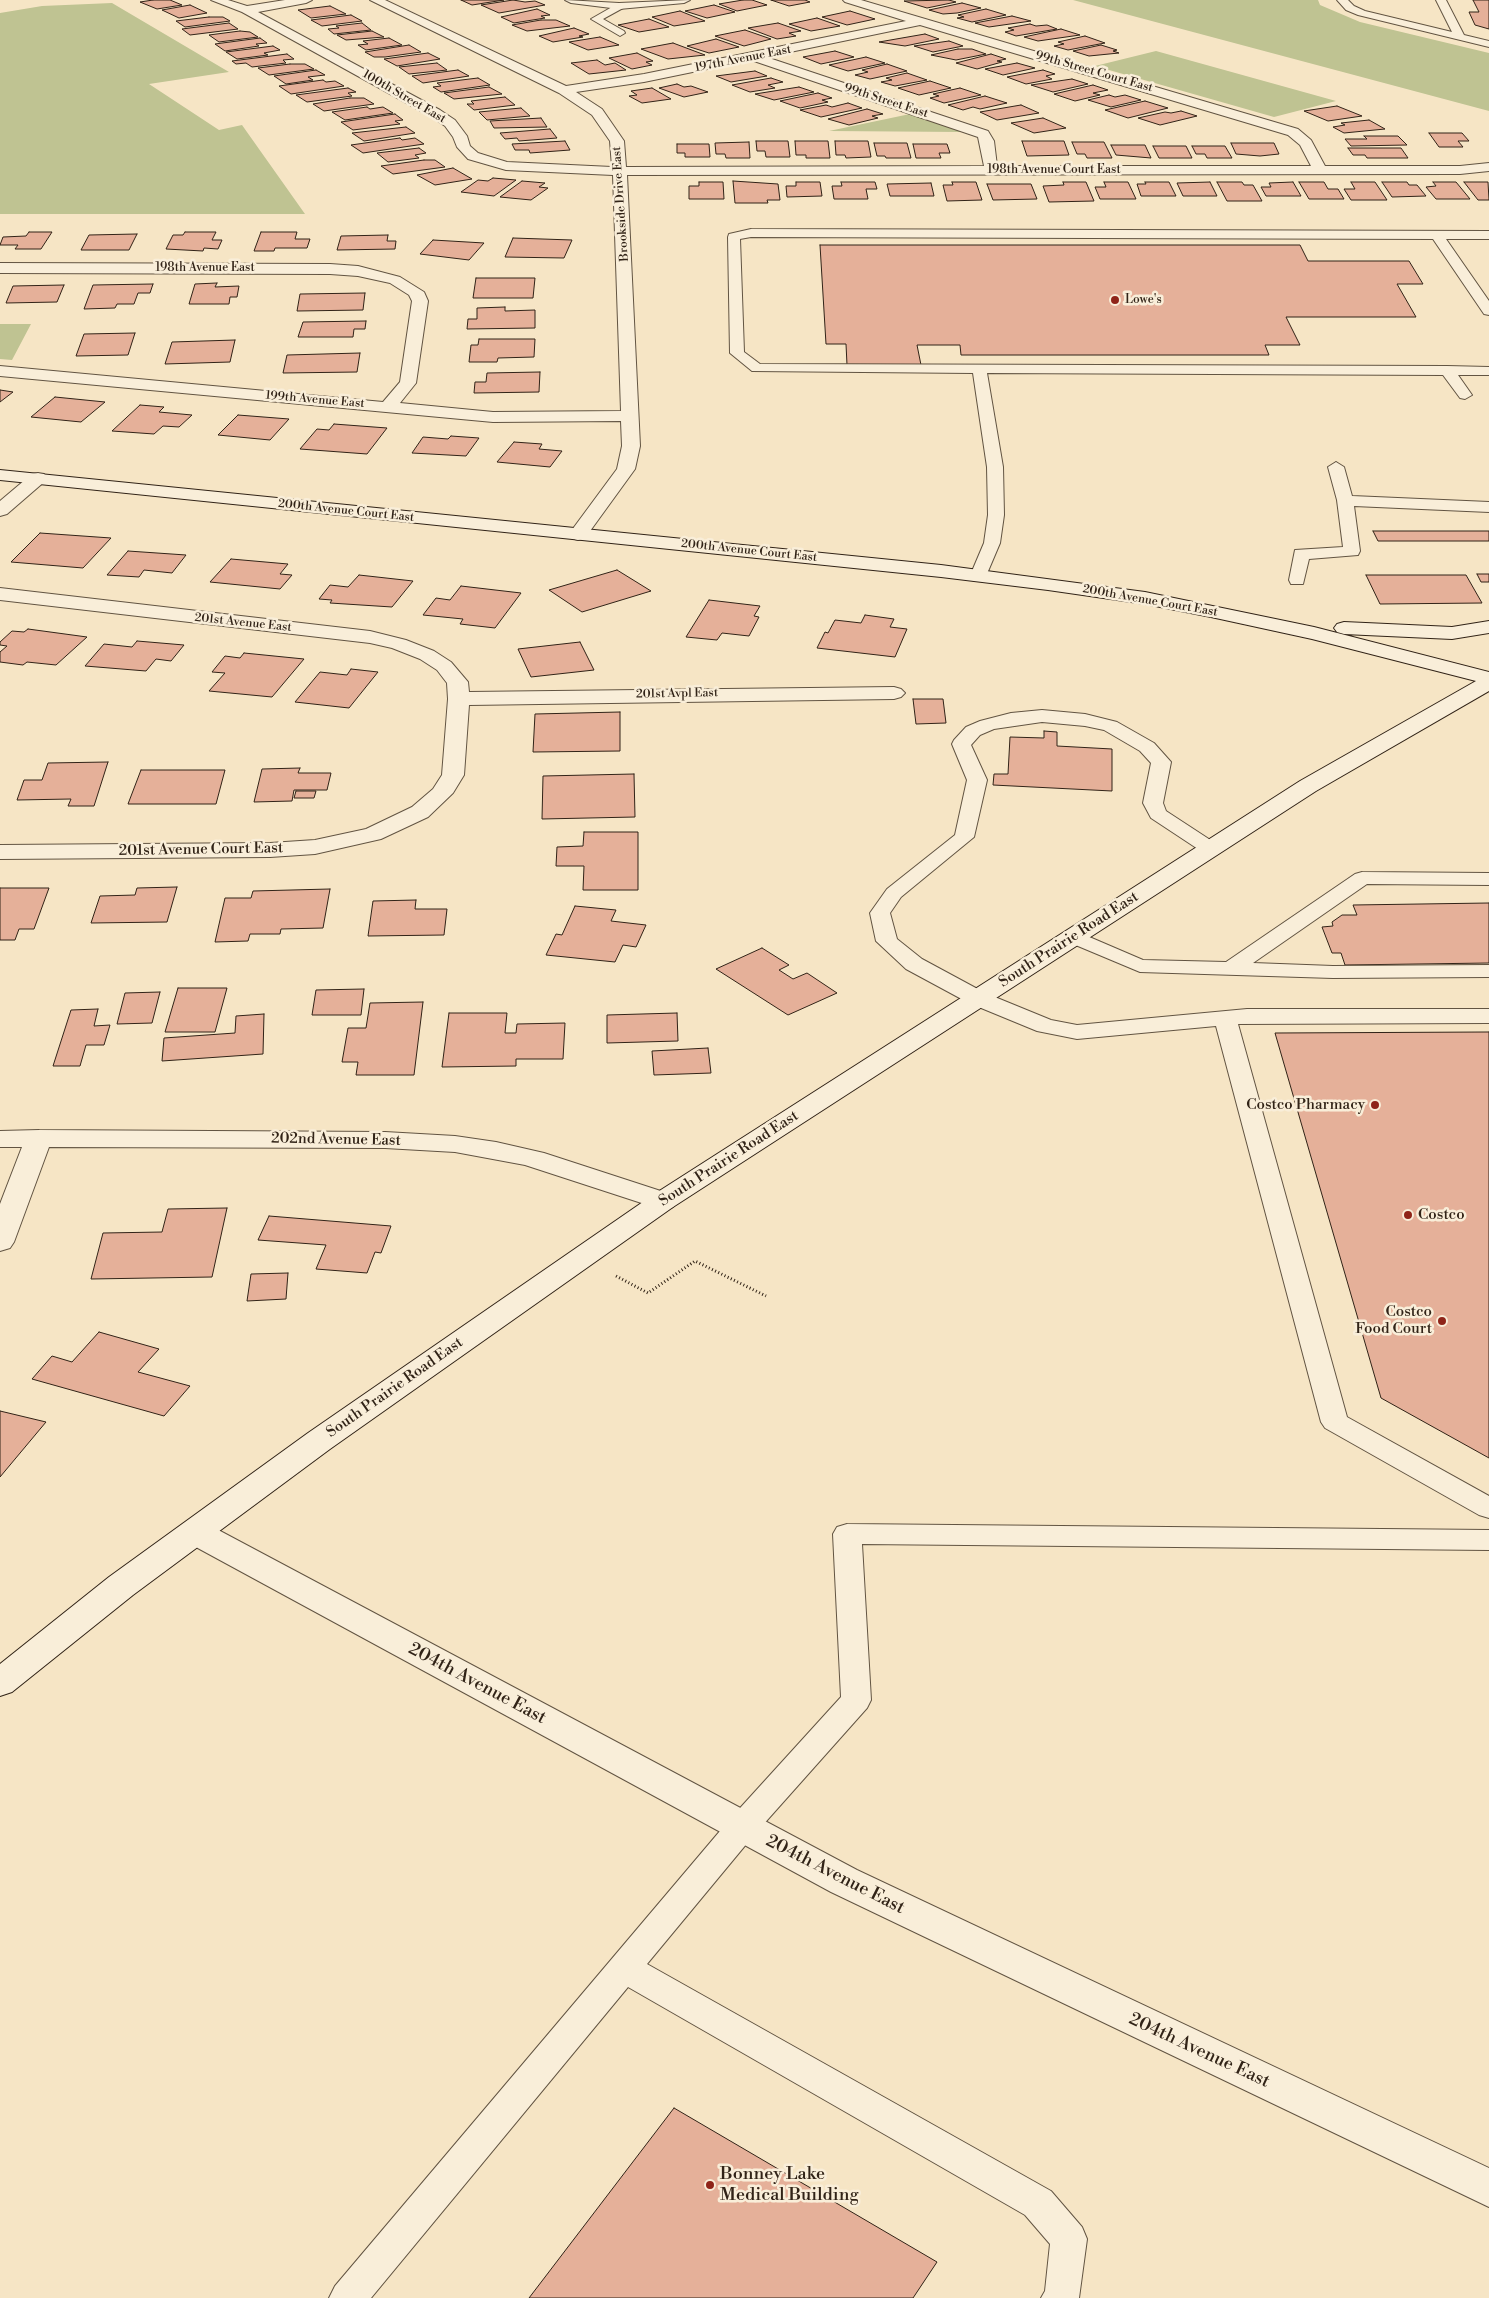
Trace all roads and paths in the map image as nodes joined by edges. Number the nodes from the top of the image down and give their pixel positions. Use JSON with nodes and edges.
{"nodes":[{"id":1,"x":217,"y":0,"type":"edge"},
{"id":2,"x":306,"y":0,"type":"edge"},
{"id":3,"x":376,"y":0,"type":"edge"},
{"id":4,"x":571,"y":0,"type":"edge"},
{"id":5,"x":684,"y":0,"type":"edge"},
{"id":6,"x":849,"y":0,"type":"edge"},
{"id":7,"x":1342,"y":0,"type":"edge"},
{"id":8,"x":1441,"y":0,"type":"edge"},
{"id":9,"x":618,"y":6,"type":"junction"},
{"id":10,"x":246,"y":10,"type":"junction"},
{"id":11,"x":920,"y":21,"type":"junction"},
{"id":12,"x":620,"y":33,"type":"dead end"},
{"id":13,"x":1460,"y":37,"type":"junction"},
{"id":14,"x":1489,"y":44,"type":"edge"},
{"id":15,"x":753,"y":57,"type":"junction"},
{"id":16,"x":564,"y":90,"type":"junction"},
{"id":17,"x":1489,"y":167,"type":"edge"},
{"id":18,"x":991,"y":170,"type":"junction"},
{"id":19,"x":1320,"y":170,"type":"junction"},
{"id":20,"x":618,"y":171,"type":"junction"},
{"id":21,"x":1437,"y":235,"type":"junction"},
{"id":22,"x":1489,"y":235,"type":"edge"},
{"id":23,"x":0,"y":268,"type":"edge"},
{"id":24,"x":1489,"y":311,"type":"edge"},
{"id":25,"x":979,"y":368,"type":"junction"},
{"id":26,"x":1447,"y":370,"type":"junction"},
{"id":27,"x":0,"y":371,"type":"edge"},
{"id":28,"x":1489,"y":371,"type":"edge"},
{"id":29,"x":1465,"y":395,"type":"dead end"},
{"id":30,"x":388,"y":407,"type":"junction"},
{"id":31,"x":630,"y":416,"type":"junction"},
{"id":32,"x":1336,"y":467,"type":"dead end"},
{"id":33,"x":0,"y":475,"type":"edge"},
{"id":34,"x":38,"y":478,"type":"junction"},
{"id":35,"x":1345,"y":500,"type":"junction"},
{"id":36,"x":1489,"y":507,"type":"edge"},
{"id":37,"x":0,"y":510,"type":"edge"},
{"id":38,"x":578,"y":534,"type":"junction"},
{"id":39,"x":978,"y":576,"type":"junction"},
{"id":40,"x":1297,"y":580,"type":"dead end"},
{"id":41,"x":0,"y":594,"type":"edge"},
{"id":42,"x":1260,"y":622,"type":"junction"},
{"id":43,"x":1489,"y":627,"type":"edge"},
{"id":44,"x":1489,"y":680,"type":"edge"},
{"id":45,"x":894,"y":693,"type":"dead end"},
{"id":46,"x":459,"y":699,"type":"junction"},
{"id":47,"x":1211,"y":849,"type":"junction"},
{"id":48,"x":0,"y":852,"type":"edge"},
{"id":49,"x":1489,"y":879,"type":"edge"},
{"id":50,"x":1073,"y":937,"type":"junction"},
{"id":51,"x":1228,"y":970,"type":"junction"},
{"id":52,"x":1489,"y":971,"type":"edge"},
{"id":53,"x":978,"y":998,"type":"junction"},
{"id":54,"x":1489,"y":1016,"type":"edge"},
{"id":55,"x":1225,"y":1018,"type":"junction"},
{"id":56,"x":0,"y":1138,"type":"edge"},
{"id":57,"x":39,"y":1138,"type":"junction"},
{"id":58,"x":663,"y":1201,"type":"junction"},
{"id":59,"x":0,"y":1242,"type":"edge"},
{"id":60,"x":582,"y":1258,"type":"junction"},
{"id":61,"x":766,"y":1296,"type":"dead end"},
{"id":62,"x":1489,"y":1508,"type":"edge"},
{"id":63,"x":195,"y":1532,"type":"junction"},
{"id":64,"x":1489,"y":1540,"type":"edge"},
{"id":65,"x":0,"y":1683,"type":"edge"},
{"id":66,"x":742,"y":1827,"type":"junction"},
{"id":67,"x":624,"y":1968,"type":"junction"},
{"id":68,"x":1489,"y":2188,"type":"edge"},
{"id":69,"x":348,"y":2298,"type":"edge"},
{"id":70,"x":1060,"y":2298,"type":"edge"}],
"edges":[{"from":1,"to":10,"type":"street","name":"100th Street East"},
{"from":2,"to":10,"type":"street"},
{"from":3,"to":16,"type":"street","name":"Brookside Drive East"},
{"from":4,"to":9,"type":"street"},
{"from":5,"to":9,"type":"street"},
{"from":6,"to":11,"type":"street","name":"99th Street Court East"},
{"from":7,"to":13,"type":"lane"},
{"from":8,"to":13,"type":"lane"},
{"from":9,"to":12,"type":"lane"},
{"from":10,"to":20,"type":"street","name":"100th Street East"},
{"from":11,"to":15,"type":"street","name":"197th Avenue East"},
{"from":11,"to":19,"type":"street","name":"99th Street Court East"},
{"from":13,"to":14,"type":"lane"},
{"from":15,"to":16,"type":"street","name":"197th Avenue East"},
{"from":15,"to":18,"type":"street","name":"99th Street East"},
{"from":16,"to":20,"type":"street","name":"Brookside Drive East"},
{"from":17,"to":19,"type":"street","name":"198th Avenue Court East"},
{"from":18,"to":19,"type":"street","name":"198th Avenue Court East"},
{"from":18,"to":20,"type":"street","name":"198th Avenue Court East"},
{"from":20,"to":31,"type":"street","name":"Brookside Drive East"},
{"from":21,"to":22,"type":"lane"},
{"from":21,"to":24,"type":"lane"},
{"from":21,"to":25,"type":"lane"},
{"from":23,"to":30,"type":"street","name":"198th Avenue East"},
{"from":25,"to":26,"type":"lane"},
{"from":25,"to":39,"type":"lane"},
{"from":26,"to":28,"type":"lane"},
{"from":26,"to":29,"type":"lane"},
{"from":27,"to":30,"type":"street","name":"199th Avenue East"},
{"from":30,"to":31,"type":"street","name":"199th Avenue East"},
{"from":31,"to":38,"type":"street","name":"Brookside Drive East"},
{"from":32,"to":35,"type":"lane"},
{"from":33,"to":34,"type":"street","name":"200th Avenue Court East"},
{"from":34,"to":37,"type":"street"},
{"from":34,"to":38,"type":"street","name":"200th Avenue Court East"},
{"from":35,"to":36,"type":"lane"},
{"from":35,"to":40,"type":"lane"},
{"from":38,"to":39,"type":"street","name":"200th Avenue Court East"},
{"from":39,"to":42,"type":"street","name":"200th Avenue Court East"},
{"from":41,"to":46,"type":"street","name":"201st Avenue East"},
{"from":42,"to":43,"type":"street"},
{"from":42,"to":44,"type":"street","name":"200th Avenue Court East"},
{"from":44,"to":47,"type":"street","name":"South Prairie Road East"},
{"from":45,"to":46,"type":"street","name":"201st Avpl East"},
{"from":46,"to":48,"type":"street","name":"201st Avenue Court East"},
{"from":47,"to":50,"type":"street","name":"South Prairie Road East"},
{"from":47,"to":53,"type":"lane"},
{"from":49,"to":51,"type":"lane"},
{"from":50,"to":51,"type":"lane"},
{"from":50,"to":53,"type":"street","name":"South Prairie Road East"},
{"from":51,"to":52,"type":"lane"},
{"from":53,"to":55,"type":"lane"},
{"from":53,"to":58,"type":"street","name":"South Prairie Road East"},
{"from":54,"to":55,"type":"lane"},
{"from":55,"to":62,"type":"lane"},
{"from":56,"to":57,"type":"street","name":"202nd Avenue East"},
{"from":57,"to":58,"type":"street","name":"202nd Avenue East"},
{"from":57,"to":59,"type":"street"},
{"from":58,"to":60,"type":"street","name":"South Prairie Road East"},
{"from":60,"to":61,"type":"path"},
{"from":60,"to":63,"type":"street","name":"South Prairie Road East"},
{"from":63,"to":65,"type":"street","name":"South Prairie Road East"},
{"from":63,"to":66,"type":"street","name":"204th Avenue East"},
{"from":64,"to":66,"type":"lane"},
{"from":66,"to":67,"type":"lane"},
{"from":66,"to":68,"type":"street","name":"204th Avenue East"},
{"from":67,"to":69,"type":"lane"},
{"from":67,"to":70,"type":"lane"}]}
